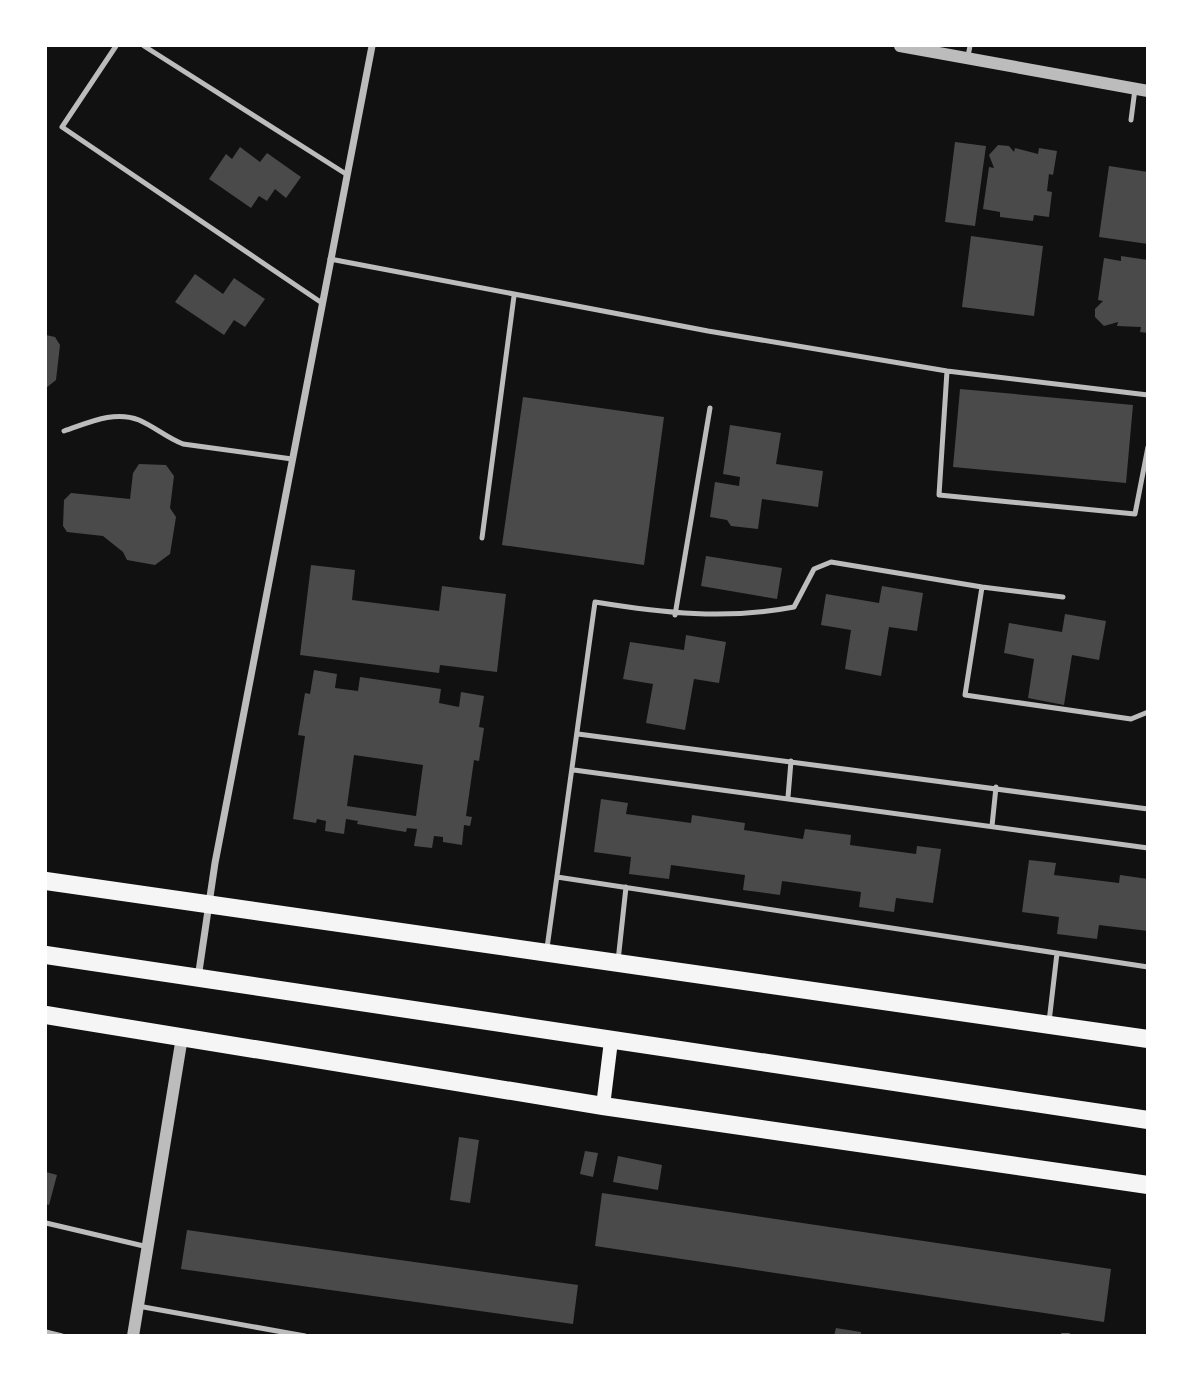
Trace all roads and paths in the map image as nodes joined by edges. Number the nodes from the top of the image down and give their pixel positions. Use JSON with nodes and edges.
{"nodes":[{"id":1,"x":116,"y":46,"type":"edge"},
{"id":2,"x":144,"y":46,"type":"edge"},
{"id":3,"x":372,"y":46,"type":"edge"},
{"id":4,"x":900,"y":46,"type":"edge"},
{"id":5,"x":970,"y":46,"type":"edge"},
{"id":6,"x":967,"y":59,"type":"junction"},
{"id":7,"x":1141,"y":90,"type":"edge"},
{"id":8,"x":1132,"y":120,"type":"dead end"},
{"id":9,"x":346,"y":174,"type":"junction"},
{"id":10,"x":330,"y":259,"type":"junction"},
{"id":11,"x":514,"y":296,"type":"junction"},
{"id":12,"x":322,"y":303,"type":"junction"},
{"id":13,"x":947,"y":371,"type":"junction"},
{"id":14,"x":1147,"y":395,"type":"edge"},
{"id":15,"x":710,"y":408,"type":"dead end"},
{"id":16,"x":64,"y":431,"type":"dead end"},
{"id":17,"x":1147,"y":447,"type":"edge"},
{"id":18,"x":292,"y":459,"type":"junction"},
{"id":19,"x":482,"y":538,"type":"dead end"},
{"id":20,"x":982,"y":587,"type":"junction"},
{"id":21,"x":1063,"y":597,"type":"dead end"},
{"id":22,"x":675,"y":615,"type":"junction"},
{"id":23,"x":1147,"y":712,"type":"edge"},
{"id":24,"x":578,"y":734,"type":"junction"},
{"id":25,"x":792,"y":761,"type":"junction"},
{"id":26,"x":574,"y":770,"type":"junction"},
{"id":27,"x":996,"y":787,"type":"junction"},
{"id":28,"x":788,"y":797,"type":"junction"},
{"id":29,"x":1147,"y":809,"type":"edge"},
{"id":30,"x":992,"y":826,"type":"junction"},
{"id":31,"x":1147,"y":848,"type":"edge"},
{"id":32,"x":557,"y":877,"type":"junction"},
{"id":33,"x":46,"y":881,"type":"edge"},
{"id":34,"x":626,"y":887,"type":"junction"},
{"id":35,"x":208,"y":905,"type":"junction"},
{"id":36,"x":1057,"y":953,"type":"junction"},
{"id":37,"x":46,"y":955,"type":"edge"},
{"id":38,"x":546,"y":955,"type":"junction"},
{"id":39,"x":617,"y":964,"type":"junction"},
{"id":40,"x":1147,"y":967,"type":"edge"},
{"id":41,"x":198,"y":978,"type":"junction"},
{"id":42,"x":46,"y":1015,"type":"edge"},
{"id":43,"x":1049,"y":1025,"type":"junction"},
{"id":44,"x":182,"y":1037,"type":"junction"},
{"id":45,"x":1147,"y":1039,"type":"edge"},
{"id":46,"x":611,"y":1041,"type":"junction"},
{"id":47,"x":603,"y":1105,"type":"junction"},
{"id":48,"x":1147,"y":1120,"type":"edge"},
{"id":49,"x":1147,"y":1185,"type":"edge"},
{"id":50,"x":46,"y":1223,"type":"edge"},
{"id":51,"x":148,"y":1247,"type":"junction"},
{"id":52,"x":138,"y":1306,"type":"junction"},
{"id":53,"x":46,"y":1332,"type":"edge"},
{"id":54,"x":62,"y":1335,"type":"edge"},
{"id":55,"x":133,"y":1335,"type":"edge"},
{"id":56,"x":305,"y":1335,"type":"edge"},
{"id":57,"x":1062,"y":1335,"type":"edge"},
{"id":58,"x":1069,"y":1335,"type":"edge"}],
"edges":[{"from":1,"to":12,"type":"lane"},
{"from":2,"to":9,"type":"lane"},
{"from":3,"to":9,"type":"street"},
{"from":4,"to":6,"type":"street"},
{"from":5,"to":6,"type":"lane"},
{"from":6,"to":7,"type":"street"},
{"from":7,"to":8,"type":"lane"},
{"from":9,"to":10,"type":"street"},
{"from":10,"to":11,"type":"lane"},
{"from":10,"to":12,"type":"street"},
{"from":11,"to":13,"type":"lane"},
{"from":11,"to":19,"type":"lane"},
{"from":12,"to":18,"type":"street"},
{"from":13,"to":14,"type":"lane"},
{"from":13,"to":17,"type":"lane"},
{"from":15,"to":22,"type":"lane"},
{"from":16,"to":18,"type":"lane"},
{"from":18,"to":35,"type":"street"},
{"from":20,"to":21,"type":"lane"},
{"from":20,"to":22,"type":"lane"},
{"from":20,"to":23,"type":"lane"},
{"from":22,"to":24,"type":"lane"},
{"from":24,"to":25,"type":"lane"},
{"from":24,"to":26,"type":"lane"},
{"from":25,"to":27,"type":"lane"},
{"from":25,"to":28,"type":"lane"},
{"from":26,"to":28,"type":"lane"},
{"from":26,"to":32,"type":"lane"},
{"from":27,"to":29,"type":"lane"},
{"from":27,"to":30,"type":"lane"},
{"from":28,"to":30,"type":"lane"},
{"from":30,"to":31,"type":"lane"},
{"from":32,"to":34,"type":"lane"},
{"from":32,"to":38,"type":"lane"},
{"from":33,"to":35,"type":"main road"},
{"from":34,"to":36,"type":"lane"},
{"from":34,"to":39,"type":"lane"},
{"from":35,"to":38,"type":"main road"},
{"from":35,"to":41,"type":"street"},
{"from":36,"to":40,"type":"lane"},
{"from":36,"to":43,"type":"lane"},
{"from":37,"to":41,"type":"main road"},
{"from":38,"to":39,"type":"main road"},
{"from":39,"to":43,"type":"main road"},
{"from":41,"to":46,"type":"main road"},
{"from":42,"to":44,"type":"main road"},
{"from":43,"to":45,"type":"main road"},
{"from":44,"to":47,"type":"main road"},
{"from":44,"to":51,"type":"street"},
{"from":46,"to":47,"type":"main road"},
{"from":46,"to":48,"type":"main road"},
{"from":47,"to":49,"type":"main road"},
{"from":50,"to":51,"type":"lane"},
{"from":51,"to":52,"type":"street"},
{"from":52,"to":55,"type":"street"},
{"from":52,"to":56,"type":"lane"},
{"from":53,"to":54,"type":"lane"},
{"from":57,"to":58,"type":"lane"}]}
